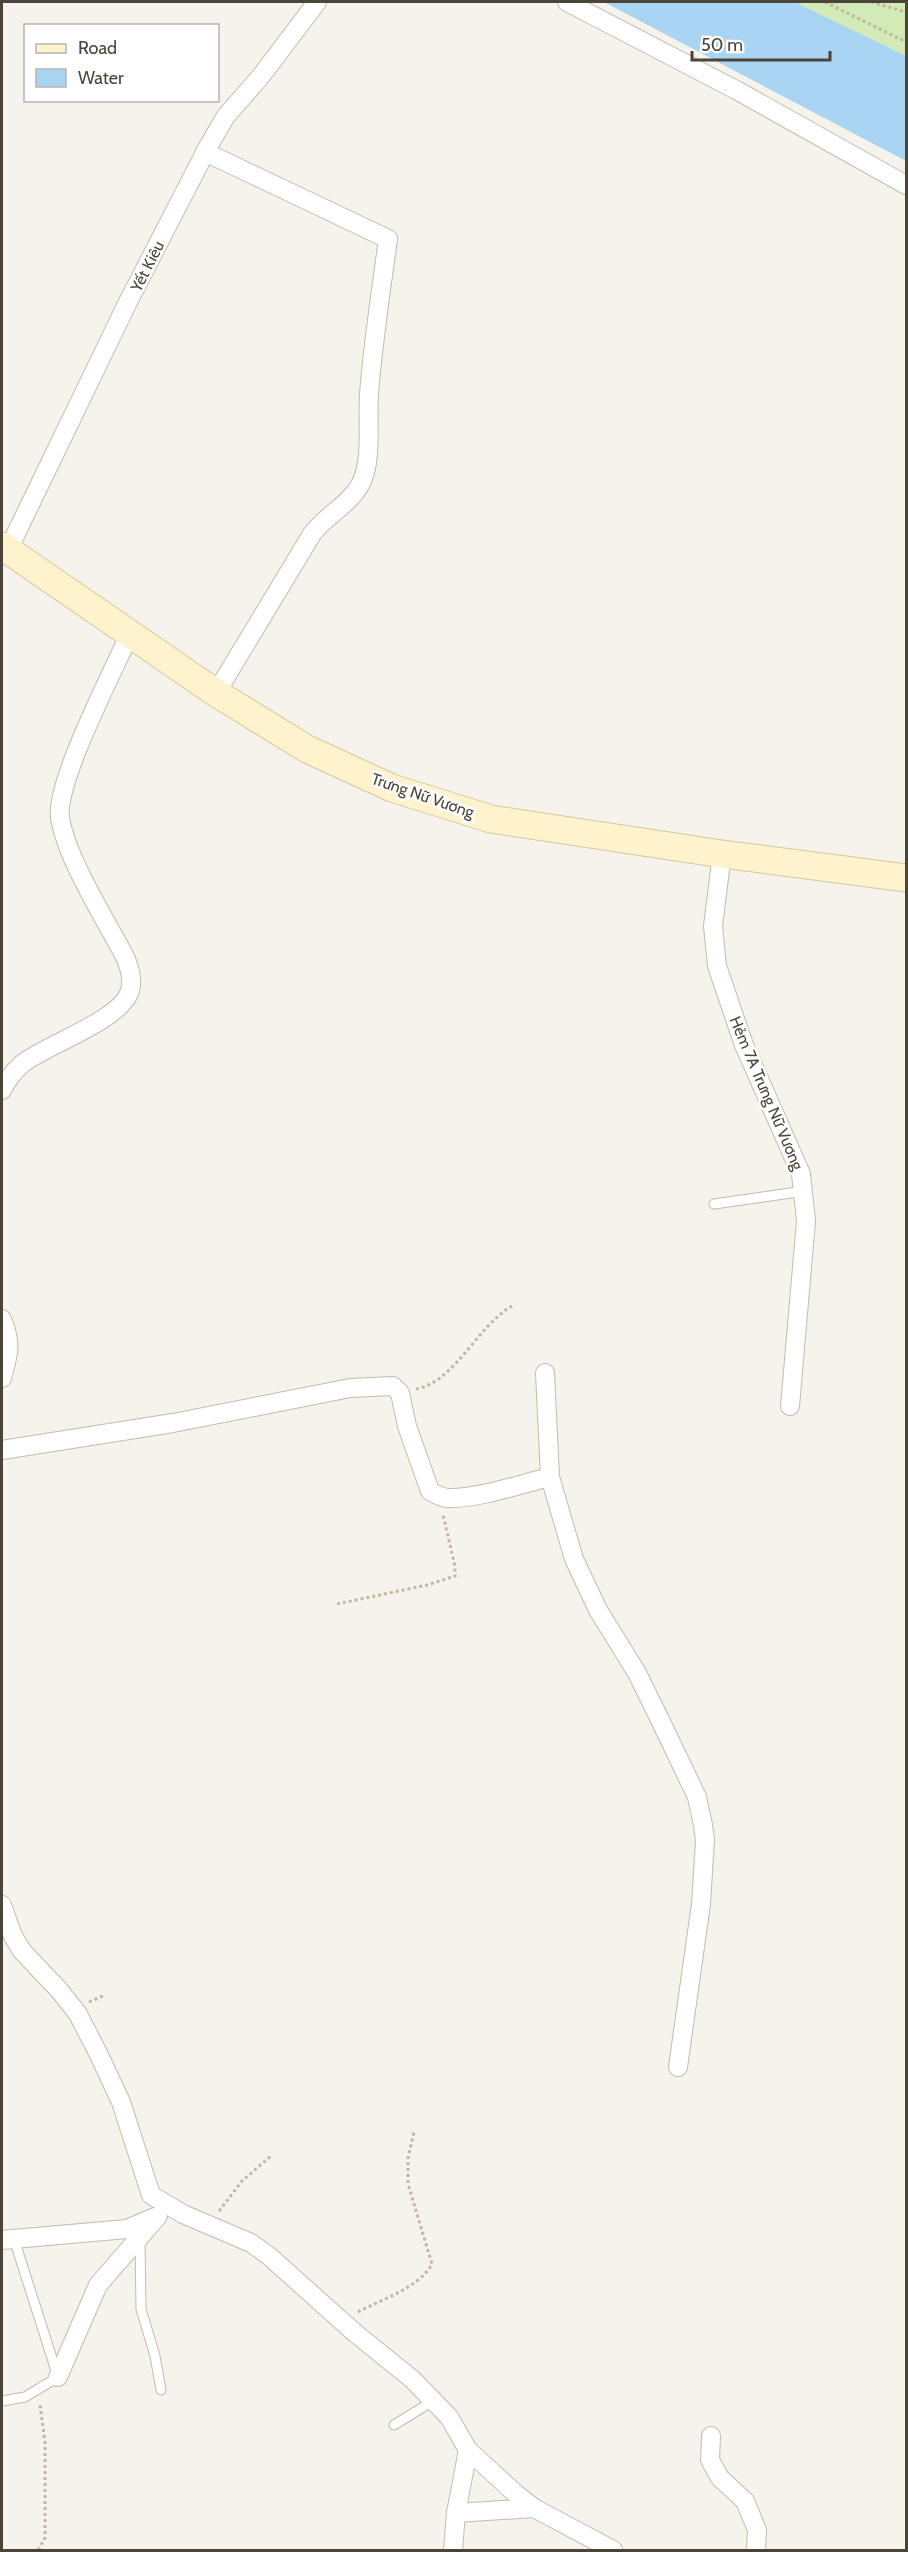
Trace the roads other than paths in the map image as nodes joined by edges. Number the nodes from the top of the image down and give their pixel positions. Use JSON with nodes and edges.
{"nodes":[{"id":1,"x":317,"y":2,"type":"edge"},
{"id":2,"x":567,"y":2,"type":"edge"},
{"id":3,"x":205,"y":152,"type":"junction"},
{"id":4,"x":906,"y":185,"type":"edge"},
{"id":5,"x":5,"y":548,"type":"edge"},
{"id":6,"x":130,"y":633,"type":"junction"},
{"id":7,"x":216,"y":693,"type":"junction"},
{"id":8,"x":722,"y":854,"type":"junction"},
{"id":9,"x":906,"y":878,"type":"edge"},
{"id":10,"x":2,"y":1090,"type":"edge"},
{"id":11,"x":805,"y":1191,"type":"junction"},
{"id":12,"x":714,"y":1204,"type":"dead end"},
{"id":13,"x":2,"y":1319,"type":"edge"},
{"id":14,"x":545,"y":1373,"type":"dead end"},
{"id":15,"x":2,"y":1378,"type":"edge"},
{"id":16,"x":790,"y":1406,"type":"dead end"},
{"id":17,"x":2,"y":1449,"type":"edge"},
{"id":18,"x":550,"y":1477,"type":"junction"},
{"id":19,"x":2,"y":1905,"type":"edge"},
{"id":20,"x":678,"y":2067,"type":"dead end"},
{"id":21,"x":166,"y":2212,"type":"junction"},
{"id":22,"x":140,"y":2239,"type":"junction"},
{"id":23,"x":8,"y":2240,"type":"edge"},
{"id":24,"x":58,"y":2377,"type":"junction"},
{"id":25,"x":161,"y":2390,"type":"dead end"},
{"id":26,"x":2,"y":2401,"type":"edge"},
{"id":27,"x":433,"y":2401,"type":"junction"},
{"id":28,"x":394,"y":2425,"type":"dead end"},
{"id":29,"x":711,"y":2436,"type":"dead end"},
{"id":30,"x":468,"y":2450,"type":"junction"},
{"id":31,"x":534,"y":2508,"type":"junction"},
{"id":32,"x":456,"y":2513,"type":"junction"},
{"id":33,"x":453,"y":2550,"type":"edge"},
{"id":34,"x":613,"y":2550,"type":"edge"},
{"id":35,"x":756,"y":2550,"type":"edge"}],
"edges":[{"from":1,"to":3,"type":"street","name":"Yết Kiêu"},
{"from":2,"to":4,"type":"street"},
{"from":3,"to":5,"type":"street","name":"Yết Kiêu"},
{"from":3,"to":7,"type":"street"},
{"from":5,"to":6,"type":"main road","name":"Trưng Nữ Vương"},
{"from":6,"to":7,"type":"main road","name":"Trưng Nữ Vương"},
{"from":6,"to":10,"type":"street"},
{"from":7,"to":8,"type":"main road","name":"Trưng Nữ Vương"},
{"from":8,"to":9,"type":"main road","name":"Trưng Nữ Vương"},
{"from":8,"to":11,"type":"street","name":"Hẻm 7A Trưng Nữ Vương"},
{"from":11,"to":12,"type":"lane"},
{"from":11,"to":16,"type":"street","name":"Hẻm 7A Trưng Nữ Vương"},
{"from":13,"to":15,"type":"street"},
{"from":14,"to":18,"type":"street"},
{"from":17,"to":18,"type":"street"},
{"from":18,"to":20,"type":"street"},
{"from":19,"to":21,"type":"street"},
{"from":21,"to":22,"type":"street"},
{"from":21,"to":23,"type":"street"},
{"from":21,"to":27,"type":"street"},
{"from":22,"to":24,"type":"street"},
{"from":22,"to":25,"type":"lane"},
{"from":23,"to":24,"type":"lane"},
{"from":24,"to":26,"type":"lane"},
{"from":27,"to":28,"type":"lane"},
{"from":27,"to":30,"type":"street"},
{"from":29,"to":35,"type":"street"},
{"from":30,"to":31,"type":"street"},
{"from":30,"to":32,"type":"street"},
{"from":31,"to":32,"type":"street"},
{"from":31,"to":34,"type":"street"},
{"from":32,"to":33,"type":"street"}]}
